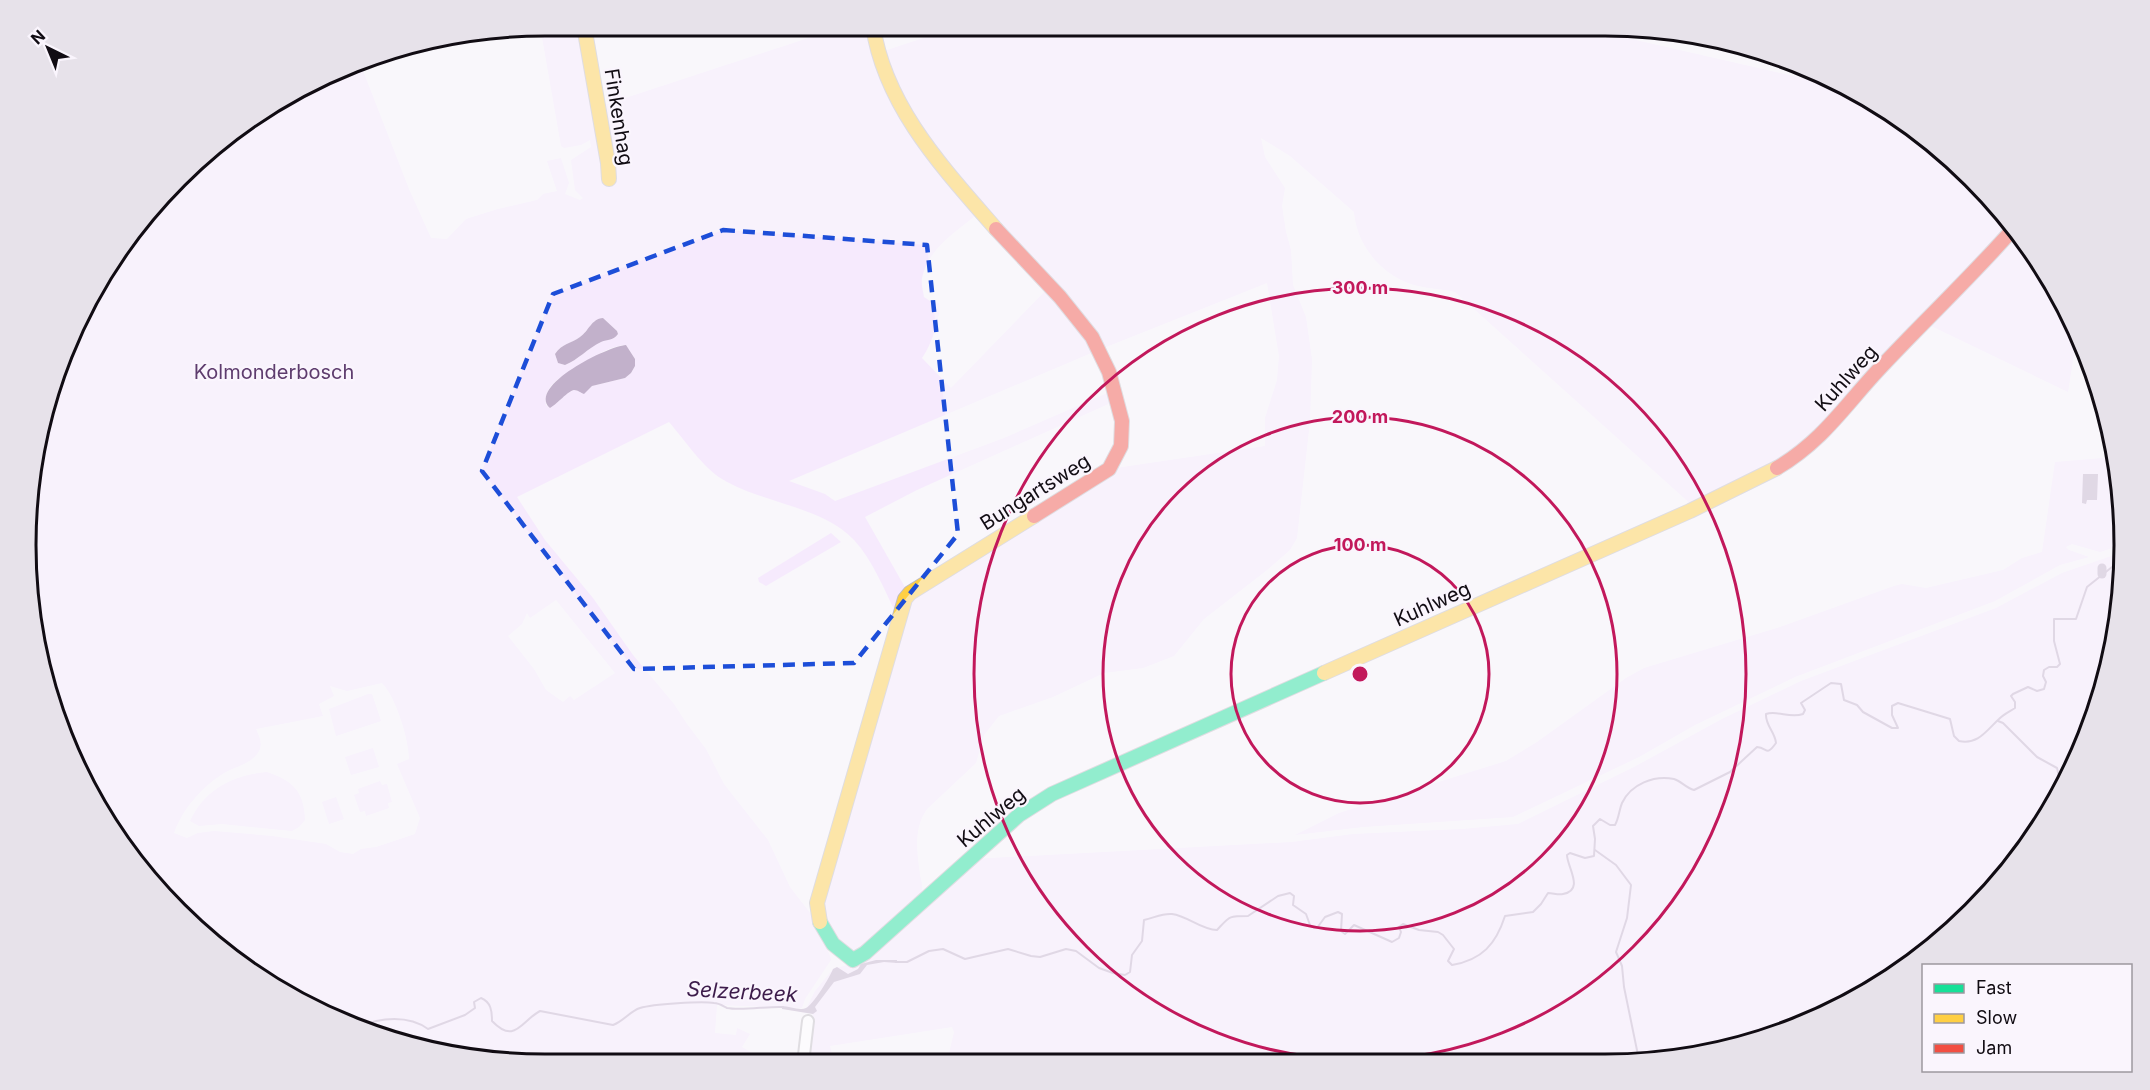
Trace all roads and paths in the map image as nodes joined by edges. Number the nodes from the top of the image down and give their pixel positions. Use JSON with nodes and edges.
{"nodes":[{"id":1,"x":586,"y":36,"type":"edge"},
{"id":2,"x":874,"y":36,"type":"edge"},
{"id":3,"x":609,"y":179,"type":"dead end"},
{"id":4,"x":2008,"y":234,"type":"edge"},
{"id":5,"x":833,"y":946,"type":"joint"},
{"id":6,"x":808,"y":1021,"type":"dead end"},
{"id":7,"x":804,"y":1054,"type":"edge"}],
"edges":[{"from":1,"to":3,"type":"street","name":"Finkenhag"},
{"from":2,"to":5,"type":"street","name":"Bungartsweg"},
{"from":4,"to":5,"type":"street","name":"Kuhlweg"},
{"from":6,"to":7,"type":"street"}]}
